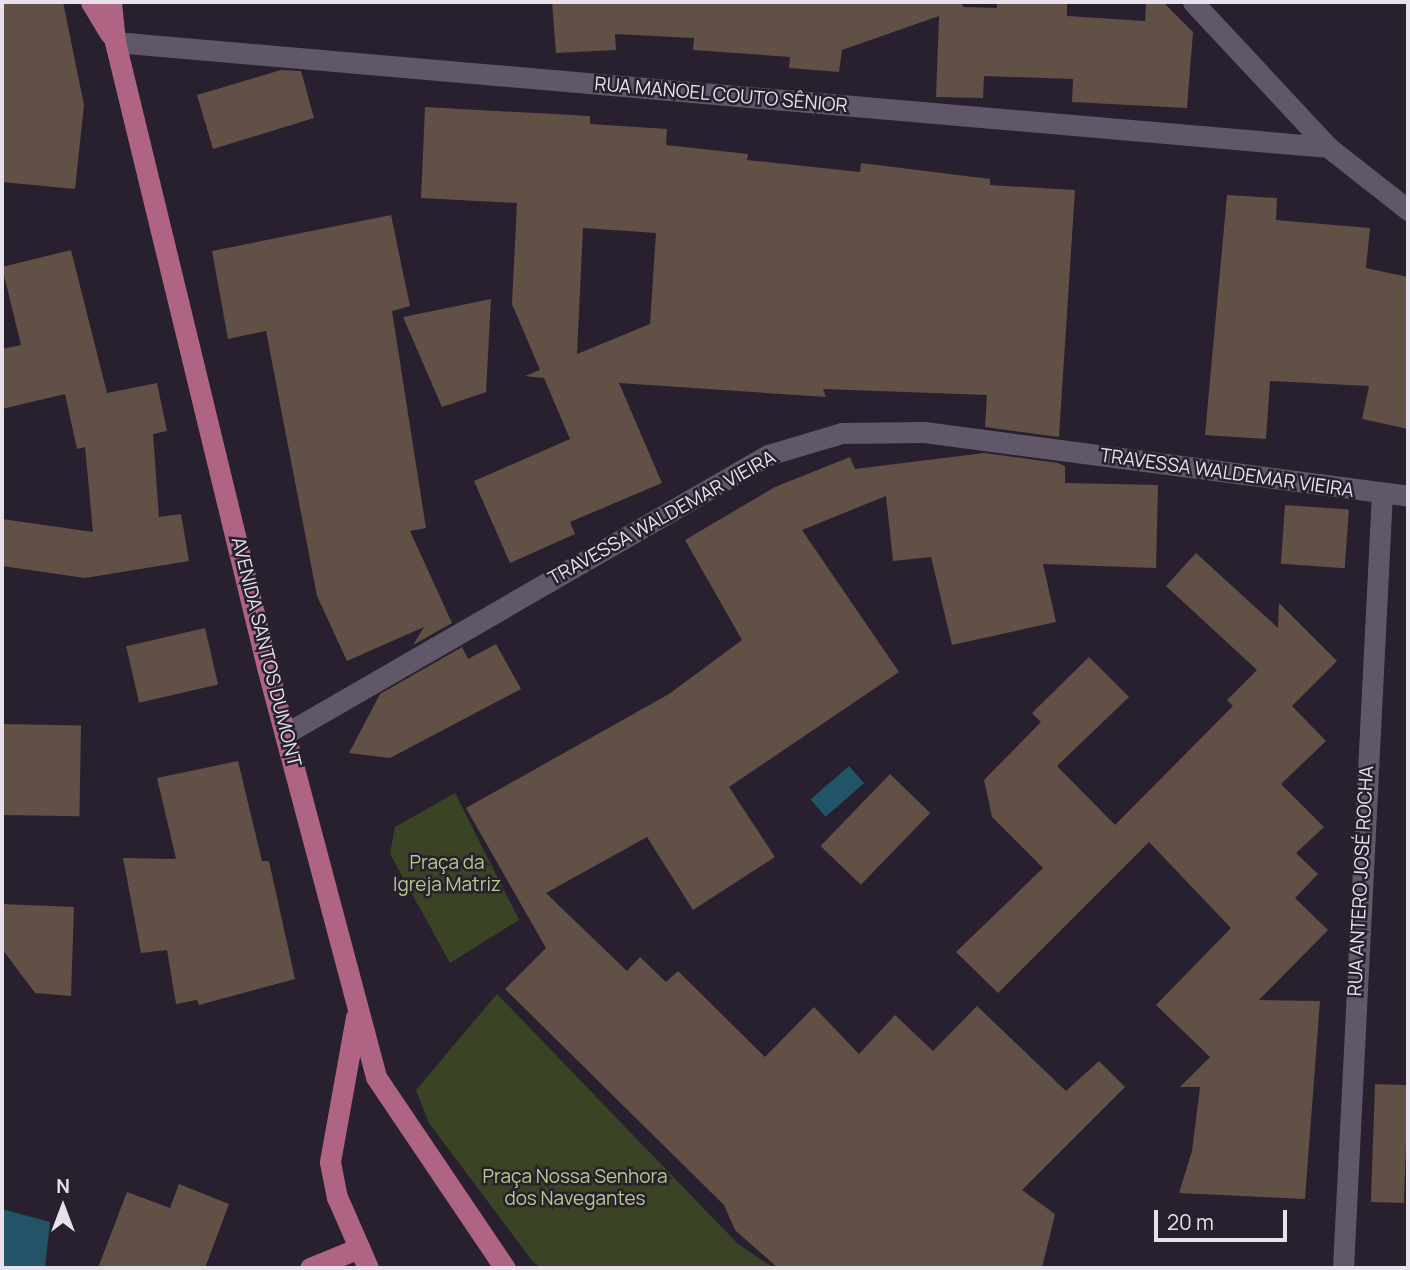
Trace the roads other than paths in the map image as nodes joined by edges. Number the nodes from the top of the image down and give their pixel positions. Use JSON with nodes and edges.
{"nodes":[{"id":1,"x":91,"y":2,"type":"edge"},
{"id":2,"x":111,"y":2,"type":"edge"},
{"id":3,"x":1193,"y":2,"type":"edge"},
{"id":4,"x":115,"y":42,"type":"junction"},
{"id":5,"x":1328,"y":147,"type":"junction"},
{"id":6,"x":1408,"y":210,"type":"edge"},
{"id":7,"x":1382,"y":494,"type":"junction"},
{"id":8,"x":1408,"y":496,"type":"edge"},
{"id":9,"x":285,"y":734,"type":"junction"},
{"id":10,"x":357,"y":1011,"type":"junction"},
{"id":11,"x":359,"y":1248,"type":"junction"},
{"id":12,"x":310,"y":1268,"type":"edge"},
{"id":13,"x":368,"y":1268,"type":"edge"},
{"id":14,"x":505,"y":1268,"type":"edge"},
{"id":15,"x":1343,"y":1268,"type":"edge"}],
"edges":[{"from":1,"to":4,"type":"main road"},
{"from":2,"to":4,"type":"main road","name":"AVENIDA SANTOS DUMONT"},
{"from":3,"to":5,"type":"street"},
{"from":4,"to":5,"type":"street","name":"RUA MANOEL COUTO SÊNIOR"},
{"from":4,"to":9,"type":"main road","name":"AVENIDA SANTOS DUMONT"},
{"from":5,"to":6,"type":"street"},
{"from":7,"to":8,"type":"street","name":"TRAVESSA WALDEMAR VIEIRA"},
{"from":7,"to":9,"type":"street","name":"TRAVESSA WALDEMAR VIEIRA"},
{"from":7,"to":15,"type":"street","name":"RUA ANTERO JOSÉ ROCHA"},
{"from":9,"to":10,"type":"main road","name":"AVENIDA SANTOS DUMONT"},
{"from":10,"to":11,"type":"main road"},
{"from":10,"to":14,"type":"main road","name":"AVENIDA SANTOS DUMONT"},
{"from":11,"to":12,"type":"main road"},
{"from":11,"to":13,"type":"main road"}]}
